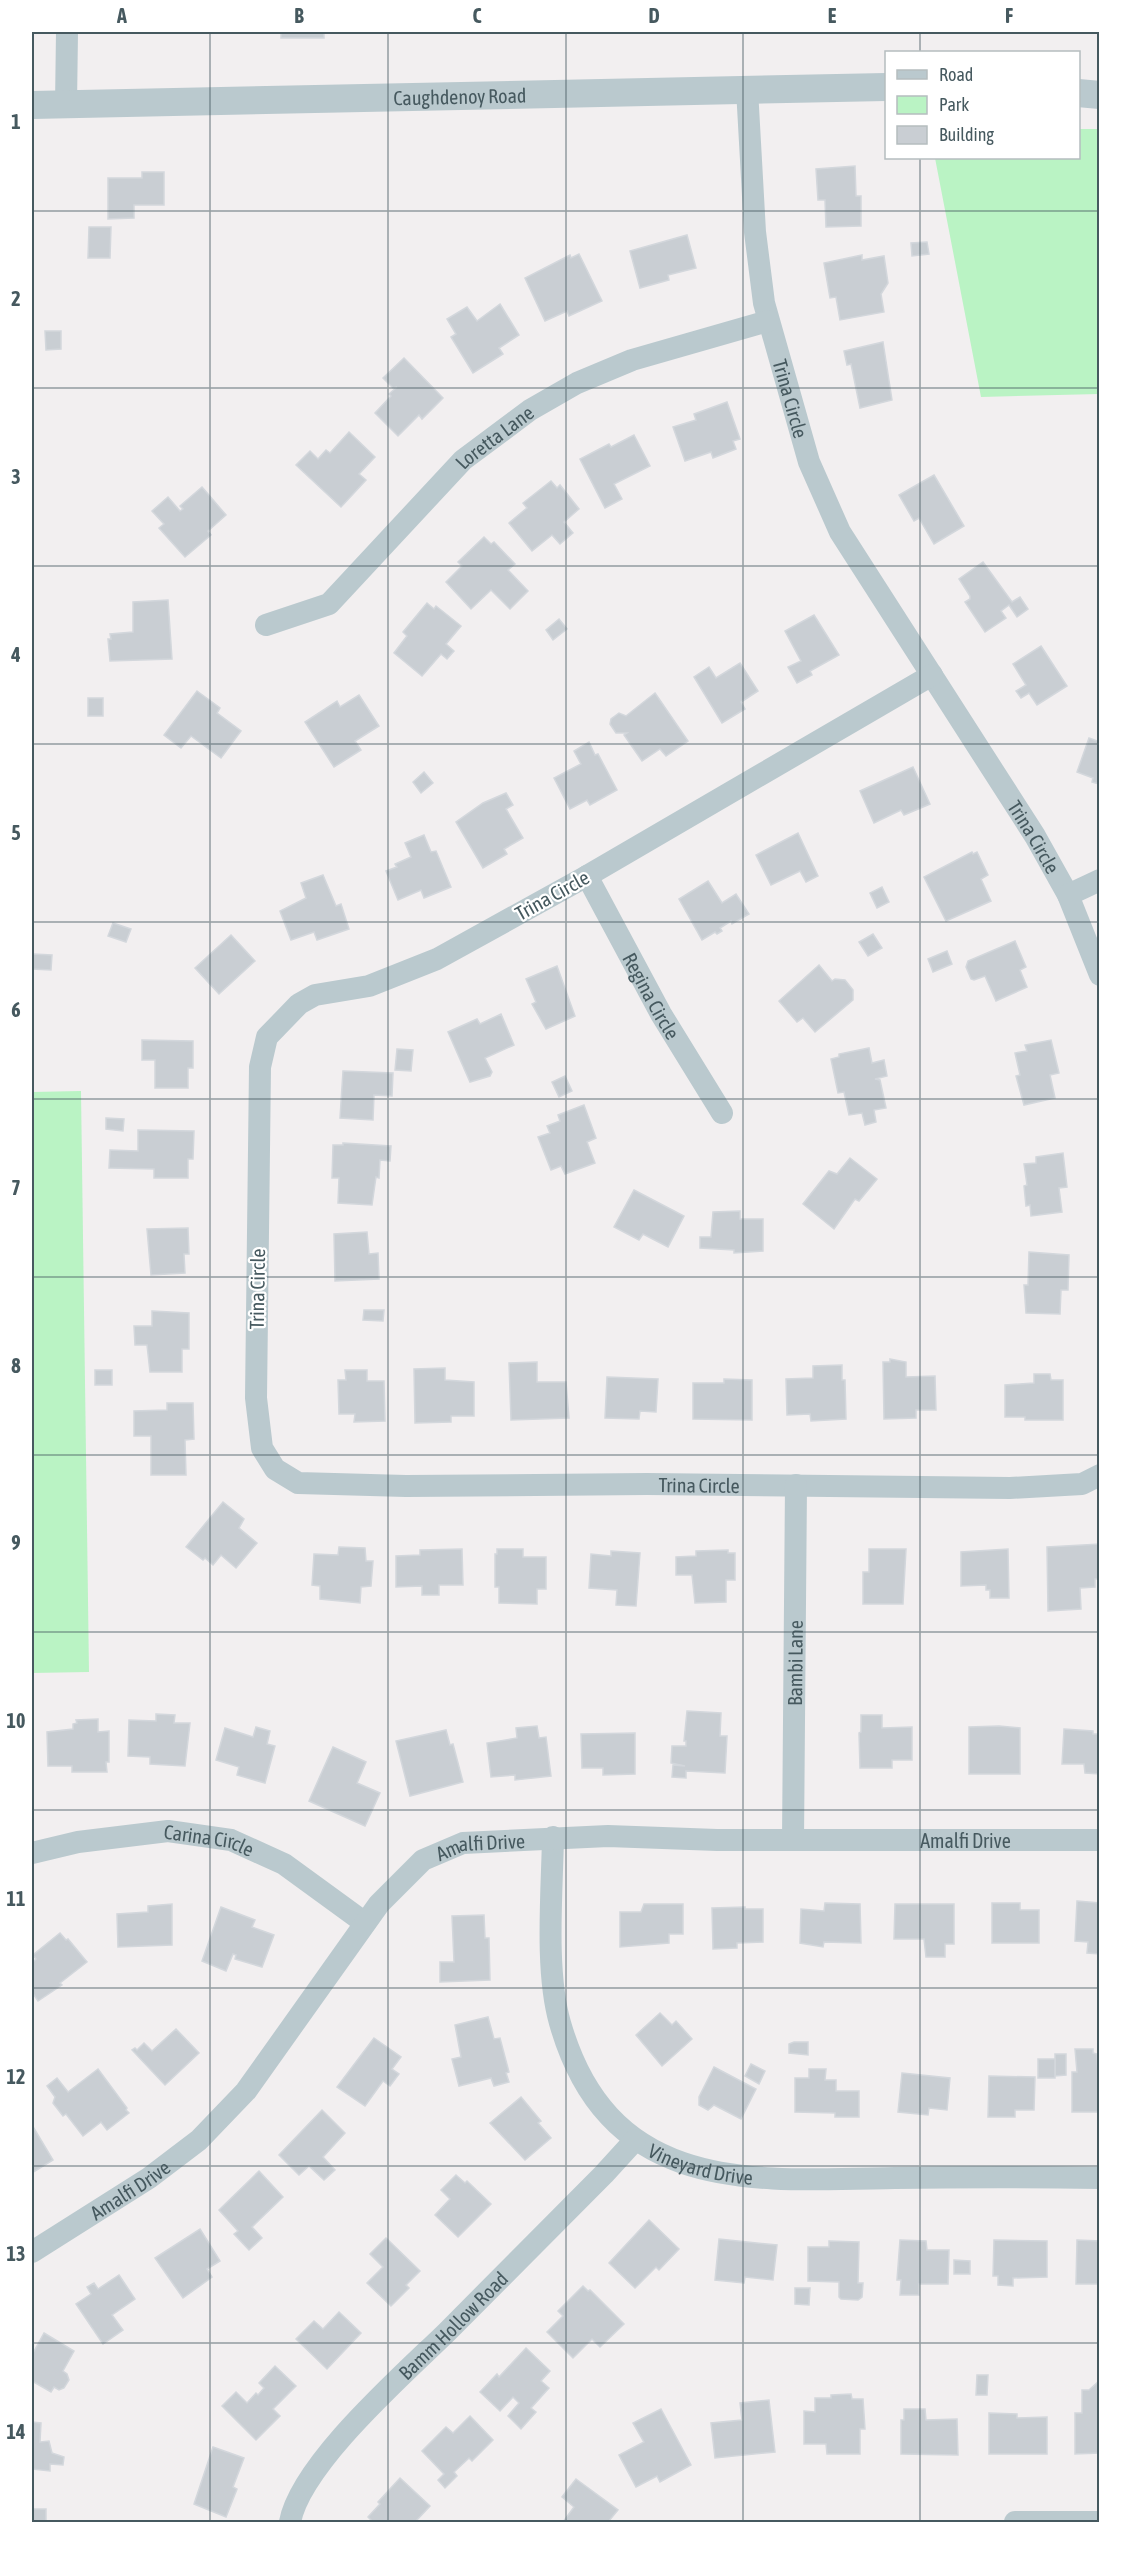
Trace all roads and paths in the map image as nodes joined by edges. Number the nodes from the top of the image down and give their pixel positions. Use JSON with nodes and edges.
{"nodes":[{"id":1,"x":67,"y":32,"type":"edge"},
{"id":2,"x":885,"y":87,"type":"edge"},
{"id":3,"x":747,"y":89,"type":"junction"},
{"id":4,"x":1080,"y":93,"type":"edge"},
{"id":5,"x":1100,"y":95,"type":"edge"},
{"id":6,"x":32,"y":105,"type":"edge"},
{"id":7,"x":66,"y":105,"type":"junction"},
{"id":8,"x":768,"y":321,"type":"junction"},
{"id":9,"x":266,"y":625,"type":"dead end"},
{"id":10,"x":932,"y":675,"type":"junction"},
{"id":11,"x":587,"y":876,"type":"junction"},
{"id":12,"x":1100,"y":880,"type":"edge"},
{"id":13,"x":1068,"y":895,"type":"junction"},
{"id":14,"x":1100,"y":975,"type":"edge"},
{"id":15,"x":722,"y":1113,"type":"dead end"},
{"id":16,"x":1100,"y":1475,"type":"edge"},
{"id":17,"x":796,"y":1485,"type":"junction"},
{"id":18,"x":553,"y":1837,"type":"junction"},
{"id":19,"x":793,"y":1840,"type":"junction"},
{"id":20,"x":1100,"y":1840,"type":"edge"},
{"id":21,"x":32,"y":1853,"type":"edge"},
{"id":22,"x":365,"y":1923,"type":"junction"},
{"id":23,"x":635,"y":2139,"type":"junction"},
{"id":24,"x":1100,"y":2178,"type":"edge"},
{"id":25,"x":32,"y":2252,"type":"edge"},
{"id":26,"x":1100,"y":2522,"type":"edge"},
{"id":27,"x":290,"y":2523,"type":"edge"},
{"id":28,"x":1015,"y":2523,"type":"edge"}],
"edges":[{"from":1,"to":7,"type":"street"},
{"from":2,"to":3,"type":"street","name":"Caughdenoy Road"},
{"from":3,"to":7,"type":"street","name":"Caughdenoy Road"},
{"from":3,"to":8,"type":"street","name":"Trina Circle"},
{"from":4,"to":5,"type":"street"},
{"from":6,"to":7,"type":"street","name":"Caughdenoy Road"},
{"from":8,"to":9,"type":"street","name":"Loretta Lane"},
{"from":8,"to":10,"type":"street","name":"Trina Circle"},
{"from":10,"to":11,"type":"street","name":"Trina Circle"},
{"from":10,"to":13,"type":"street","name":"Trina Circle"},
{"from":11,"to":15,"type":"street","name":"Regina Circle"},
{"from":11,"to":17,"type":"street","name":"Trina Circle"},
{"from":12,"to":13,"type":"street"},
{"from":13,"to":14,"type":"street","name":"Trina Circle"},
{"from":16,"to":17,"type":"street","name":"Trina Circle"},
{"from":17,"to":19,"type":"street","name":"Bambi Lane"},
{"from":18,"to":19,"type":"street","name":"Amalfi Drive"},
{"from":18,"to":22,"type":"street","name":"Amalfi Drive"},
{"from":18,"to":23,"type":"street","name":"Vineyard Drive"},
{"from":19,"to":20,"type":"street","name":"Amalfi Drive"},
{"from":21,"to":22,"type":"street","name":"Carina Circle"},
{"from":22,"to":25,"type":"street","name":"Amalfi Drive"},
{"from":23,"to":24,"type":"street","name":"Vineyard Drive"},
{"from":23,"to":27,"type":"street","name":"Bamm Hollow Road"},
{"from":26,"to":28,"type":"street"}]}
